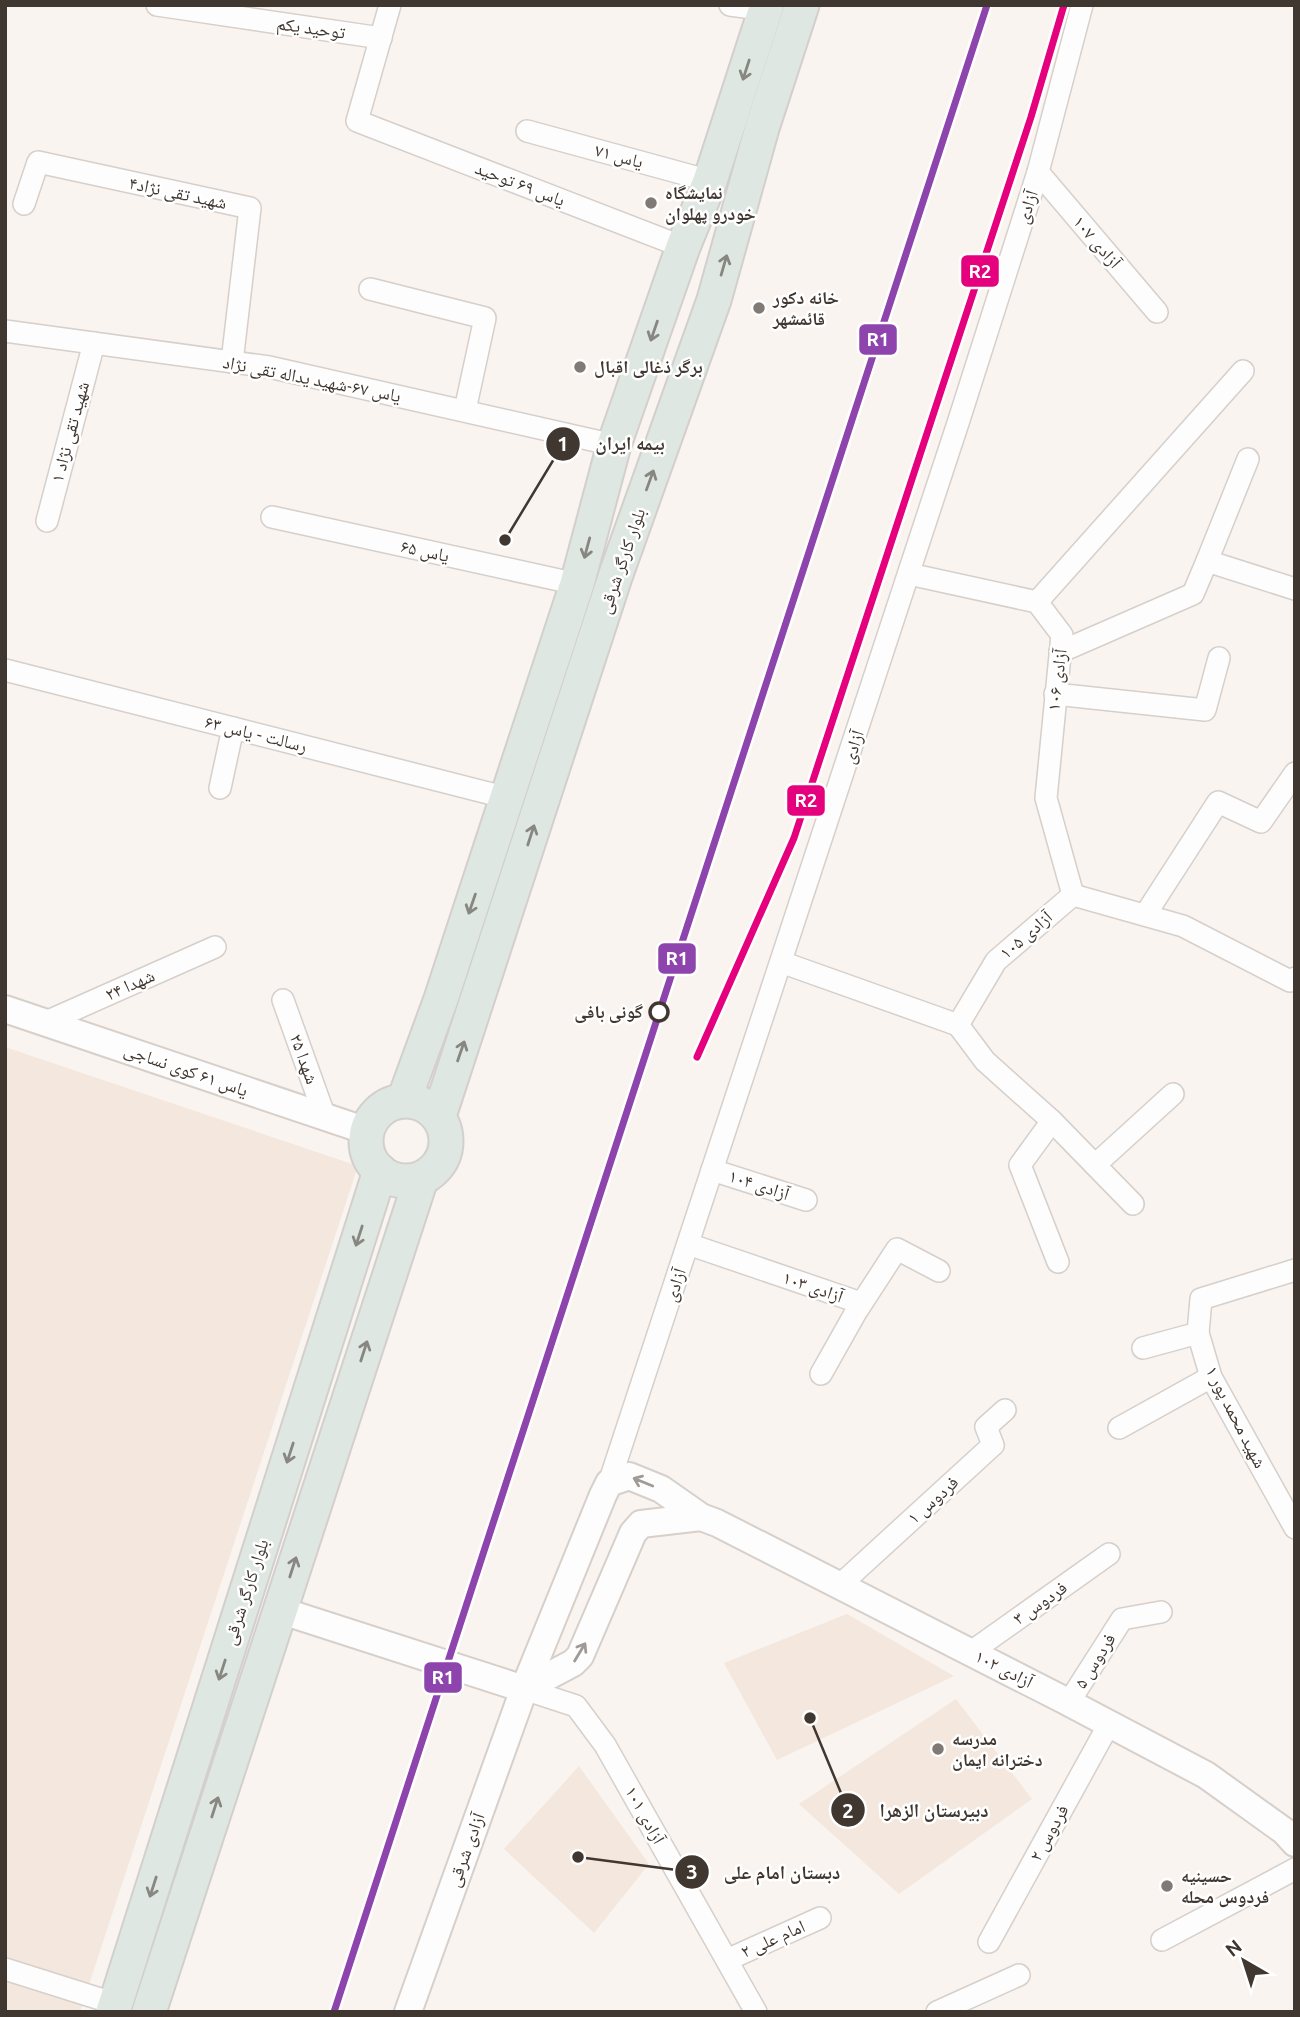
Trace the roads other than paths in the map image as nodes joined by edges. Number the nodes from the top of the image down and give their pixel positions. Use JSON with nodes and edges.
{"nodes":[{"id":1,"x":158,"y":5,"type":"edge"},
{"id":2,"x":390,"y":5,"type":"edge"},
{"id":3,"x":730,"y":5,"type":"edge"},
{"id":4,"x":802,"y":5,"type":"edge"},
{"id":5,"x":1082,"y":5,"type":"edge"},
{"id":6,"x":767,"y":8,"type":"edge"},
{"id":7,"x":381,"y":38,"type":"junction"},
{"id":8,"x":527,"y":131,"type":"dead end"},
{"id":9,"x":1038,"y":172,"type":"junction"},
{"id":10,"x":710,"y":181,"type":"junction"},
{"id":11,"x":24,"y":204,"type":"dead end"},
{"id":12,"x":683,"y":247,"type":"junction"},
{"id":13,"x":370,"y":289,"type":"dead end"},
{"id":14,"x":1157,"y":312,"type":"dead end"},
{"id":15,"x":5,"y":331,"type":"edge"},
{"id":16,"x":94,"y":343,"type":"junction"},
{"id":17,"x":232,"y":362,"type":"junction"},
{"id":18,"x":1242,"y":371,"type":"dead end"},
{"id":19,"x":465,"y":410,"type":"junction"},
{"id":20,"x":614,"y":445,"type":"junction"},
{"id":21,"x":1248,"y":459,"type":"dead end"},
{"id":22,"x":272,"y":517,"type":"dead end"},
{"id":23,"x":47,"y":521,"type":"dead end"},
{"id":24,"x":1207,"y":561,"type":"junction"},
{"id":25,"x":909,"y":574,"type":"junction"},
{"id":26,"x":578,"y":584,"type":"junction"},
{"id":27,"x":1295,"y":589,"type":"edge"},
{"id":28,"x":1037,"y":601,"type":"junction"},
{"id":29,"x":1060,"y":652,"type":"junction"},
{"id":30,"x":1219,"y":658,"type":"dead end"},
{"id":31,"x":5,"y":670,"type":"edge"},
{"id":32,"x":1055,"y":694,"type":"junction"},
{"id":33,"x":233,"y":728,"type":"junction"},
{"id":34,"x":1295,"y":773,"type":"edge"},
{"id":35,"x":220,"y":788,"type":"dead end"},
{"id":36,"x":508,"y":798,"type":"junction"},
{"id":37,"x":1073,"y":895,"type":"junction"},
{"id":38,"x":1145,"y":915,"type":"junction"},
{"id":39,"x":215,"y":947,"type":"dead end"},
{"id":40,"x":781,"y":962,"type":"junction"},
{"id":41,"x":1293,"y":982,"type":"edge"},
{"id":42,"x":284,"y":1000,"type":"dead end"},
{"id":43,"x":5,"y":1009,"type":"edge"},
{"id":44,"x":46,"y":1022,"type":"junction"},
{"id":45,"x":958,"y":1025,"type":"junction"},
{"id":46,"x":1172,"y":1094,"type":"dead end"},
{"id":47,"x":404,"y":1100,"type":"junction"},
{"id":48,"x":439,"y":1116,"type":"junction"},
{"id":49,"x":326,"y":1117,"type":"junction"},
{"id":50,"x":1052,"y":1121,"type":"junction"},
{"id":51,"x":367,"y":1131,"type":"junction"},
{"id":52,"x":1095,"y":1165,"type":"junction"},
{"id":53,"x":712,"y":1170,"type":"junction"},
{"id":54,"x":380,"y":1171,"type":"junction"},
{"id":55,"x":421,"y":1179,"type":"junction"},
{"id":56,"x":806,"y":1200,"type":"dead end"},
{"id":57,"x":1133,"y":1204,"type":"dead end"},
{"id":58,"x":688,"y":1244,"type":"junction"},
{"id":59,"x":1059,"y":1262,"type":"dead end"},
{"id":60,"x":1295,"y":1270,"type":"edge"},
{"id":61,"x":939,"y":1271,"type":"dead end"},
{"id":62,"x":858,"y":1309,"type":"junction"},
{"id":63,"x":1198,"y":1333,"type":"junction"},
{"id":64,"x":1143,"y":1348,"type":"dead end"},
{"id":65,"x":821,"y":1374,"type":"dead end"},
{"id":66,"x":1211,"y":1377,"type":"junction"},
{"id":67,"x":1005,"y":1410,"type":"dead end"},
{"id":68,"x":1119,"y":1428,"type":"dead end"},
{"id":69,"x":609,"y":1483,"type":"junction"},
{"id":70,"x":701,"y":1517,"type":"junction"},
{"id":71,"x":1292,"y":1518,"type":"edge"},
{"id":72,"x":1109,"y":1555,"type":"dead end"},
{"id":73,"x":840,"y":1585,"type":"junction"},
{"id":74,"x":279,"y":1610,"type":"junction"},
{"id":75,"x":1161,"y":1612,"type":"dead end"},
{"id":76,"x":971,"y":1652,"type":"junction"},
{"id":77,"x":524,"y":1689,"type":"junction"},
{"id":78,"x":1069,"y":1702,"type":"junction"},
{"id":79,"x":1110,"y":1724,"type":"junction"},
{"id":80,"x":1295,"y":1843,"type":"edge"},
{"id":81,"x":1295,"y":1869,"type":"edge"},
{"id":82,"x":820,"y":1918,"type":"dead end"},
{"id":83,"x":1162,"y":1940,"type":"dead end"},
{"id":84,"x":989,"y":1942,"type":"dead end"},
{"id":85,"x":727,"y":1960,"type":"junction"},
{"id":86,"x":5,"y":1969,"type":"edge"},
{"id":87,"x":1018,"y":1975,"type":"dead end"},
{"id":88,"x":115,"y":2008,"type":"edge"},
{"id":89,"x":149,"y":2012,"type":"edge"},
{"id":90,"x":408,"y":2012,"type":"edge"},
{"id":91,"x":756,"y":2012,"type":"edge"},
{"id":92,"x":937,"y":2012,"type":"edge"}],
"edges":[{"from":1,"to":7,"type":"street","name":"توحید یکم"},
{"from":2,"to":7,"type":"street"},
{"from":3,"to":6,"type":"street"},
{"from":48,"to":4,"type":"main road","name":"بلوار کارگر شرقی","one_way":true},
{"from":5,"to":9,"type":"street","name":"آزادی"},
{"from":6,"to":10,"type":"main road","name":"بلوار کارگر شرقی","one_way":true},
{"from":7,"to":12,"type":"street","name":"یاس ۶۹ توحید"},
{"from":8,"to":10,"type":"street","name":"یاس ۷۱"},
{"from":9,"to":14,"type":"street","name":"آزادی ۱۰۷"},
{"from":9,"to":25,"type":"street","name":"آزادی"},
{"from":10,"to":12,"type":"main road","name":"بلوار کارگر شرقی"},
{"from":11,"to":17,"type":"street","name":"شهید تقی نژاد۴"},
{"from":12,"to":20,"type":"main road","name":"بلوار کارگر شرقی","one_way":true},
{"from":13,"to":19,"type":"street"},
{"from":15,"to":16,"type":"street","name":"یاس ۶۷-شهید یداله تقی نژاد"},
{"from":16,"to":17,"type":"street","name":"یاس ۶۷-شهید یداله تقی نژاد"},
{"from":16,"to":23,"type":"street","name":"شهید تقی نژاد ۱"},
{"from":17,"to":19,"type":"street","name":"یاس ۶۷-شهید یداله تقی نژاد"},
{"from":18,"to":28,"type":"street"},
{"from":19,"to":20,"type":"street","name":"یاس ۶۷-شهید یداله تقی نژاد"},
{"from":20,"to":26,"type":"main road","name":"بلوار کارگر شرقی","one_way":true},
{"from":21,"to":24,"type":"street"},
{"from":22,"to":26,"type":"street","name":"یاس ۶۵"},
{"from":24,"to":27,"type":"street"},
{"from":24,"to":29,"type":"street"},
{"from":25,"to":28,"type":"street"},
{"from":25,"to":40,"type":"street","name":"آزادی"},
{"from":26,"to":36,"type":"main road","name":"بلوار کارگر شرقی"},
{"from":28,"to":29,"type":"street","name":"آزادی ۱۰۶"},
{"from":29,"to":32,"type":"street","name":"آزادی ۱۰۶"},
{"from":30,"to":32,"type":"street"},
{"from":31,"to":33,"type":"street","name":"رسالت - یاس ۶۳"},
{"from":32,"to":37,"type":"street","name":"آزادی ۱۰۶"},
{"from":33,"to":35,"type":"street"},
{"from":33,"to":36,"type":"street","name":"رسالت - یاس ۶۳"},
{"from":34,"to":38,"type":"street"},
{"from":36,"to":47,"type":"main road","name":"بلوار کارگر شرقی","one_way":true},
{"from":37,"to":38,"type":"street"},
{"from":37,"to":45,"type":"street","name":"آزادی ۱۰۵"},
{"from":38,"to":41,"type":"street"},
{"from":39,"to":44,"type":"street","name":"شهدا ۲۴"},
{"from":40,"to":45,"type":"street"},
{"from":40,"to":53,"type":"street","name":"آزادی"},
{"from":42,"to":49,"type":"street","name":"شهدا ۲۵"},
{"from":43,"to":44,"type":"street","name":"یاس ۶۱ کوی نساجی"},
{"from":44,"to":49,"type":"street","name":"یاس ۶۱ کوی نساجی"},
{"from":45,"to":50,"type":"street"},
{"from":46,"to":52,"type":"street"},
{"from":47,"to":48,"type":"main road"},
{"from":47,"to":51,"type":"main road"},
{"from":48,"to":55,"type":"main road"},
{"from":49,"to":51,"type":"street","name":"یاس ۶۱ کوی نساجی"},
{"from":50,"to":52,"type":"street"},
{"from":50,"to":59,"type":"street"},
{"from":51,"to":54,"type":"main road"},
{"from":52,"to":57,"type":"street"},
{"from":53,"to":56,"type":"street","name":"آزادی ۱۰۴"},
{"from":53,"to":58,"type":"street","name":"آزادی"},
{"from":54,"to":55,"type":"main road"},
{"from":54,"to":88,"type":"main road","name":"بلوار کارگر شرقی","one_way":true},
{"from":74,"to":55,"type":"main road","name":"بلوار کارگر شرقی","one_way":true},
{"from":58,"to":62,"type":"street","name":"آزادی ۱۰۳"},
{"from":58,"to":69,"type":"street","name":"آزادی"},
{"from":60,"to":63,"type":"street","name":"شهید محمد پور ۱"},
{"from":61,"to":62,"type":"street"},
{"from":62,"to":65,"type":"street","name":"آزادی ۱۰۳"},
{"from":63,"to":64,"type":"street"},
{"from":63,"to":66,"type":"street","name":"شهید محمد پور ۱"},
{"from":66,"to":68,"type":"street"},
{"from":66,"to":71,"type":"street","name":"شهید محمد پور ۱"},
{"from":67,"to":73,"type":"street","name":"فردوس ۱"},
{"from":70,"to":69,"type":"street","one_way":true},
{"from":69,"to":77,"type":"street","name":"آزادی"},
{"from":70,"to":73,"type":"street","name":"آزادی ۱۰۲"},
{"from":77,"to":70,"type":"street","one_way":true},
{"from":72,"to":76,"type":"street","name":"فردوس ۳"},
{"from":73,"to":76,"type":"street","name":"آزادی ۱۰۲"},
{"from":74,"to":77,"type":"street"},
{"from":89,"to":74,"type":"main road","name":"بلوار کارگر شرقی","one_way":true},
{"from":75,"to":78,"type":"street","name":"فردوس ۵"},
{"from":76,"to":78,"type":"street","name":"آزادی ۱۰۲"},
{"from":77,"to":85,"type":"street","name":"آزادی ۱۰۱"},
{"from":77,"to":90,"type":"street","name":"آزادی شرقی"},
{"from":78,"to":79,"type":"street","name":"آزادی ۱۰۲"},
{"from":79,"to":80,"type":"street","name":"آزادی ۱۰۲"},
{"from":79,"to":84,"type":"street","name":"فردوس ۲"},
{"from":81,"to":83,"type":"street"},
{"from":82,"to":85,"type":"street","name":"امام علی ۲"},
{"from":85,"to":91,"type":"street","name":"آزادی ۱۰۱"},
{"from":86,"to":88,"type":"street"},
{"from":87,"to":92,"type":"street"}]}
